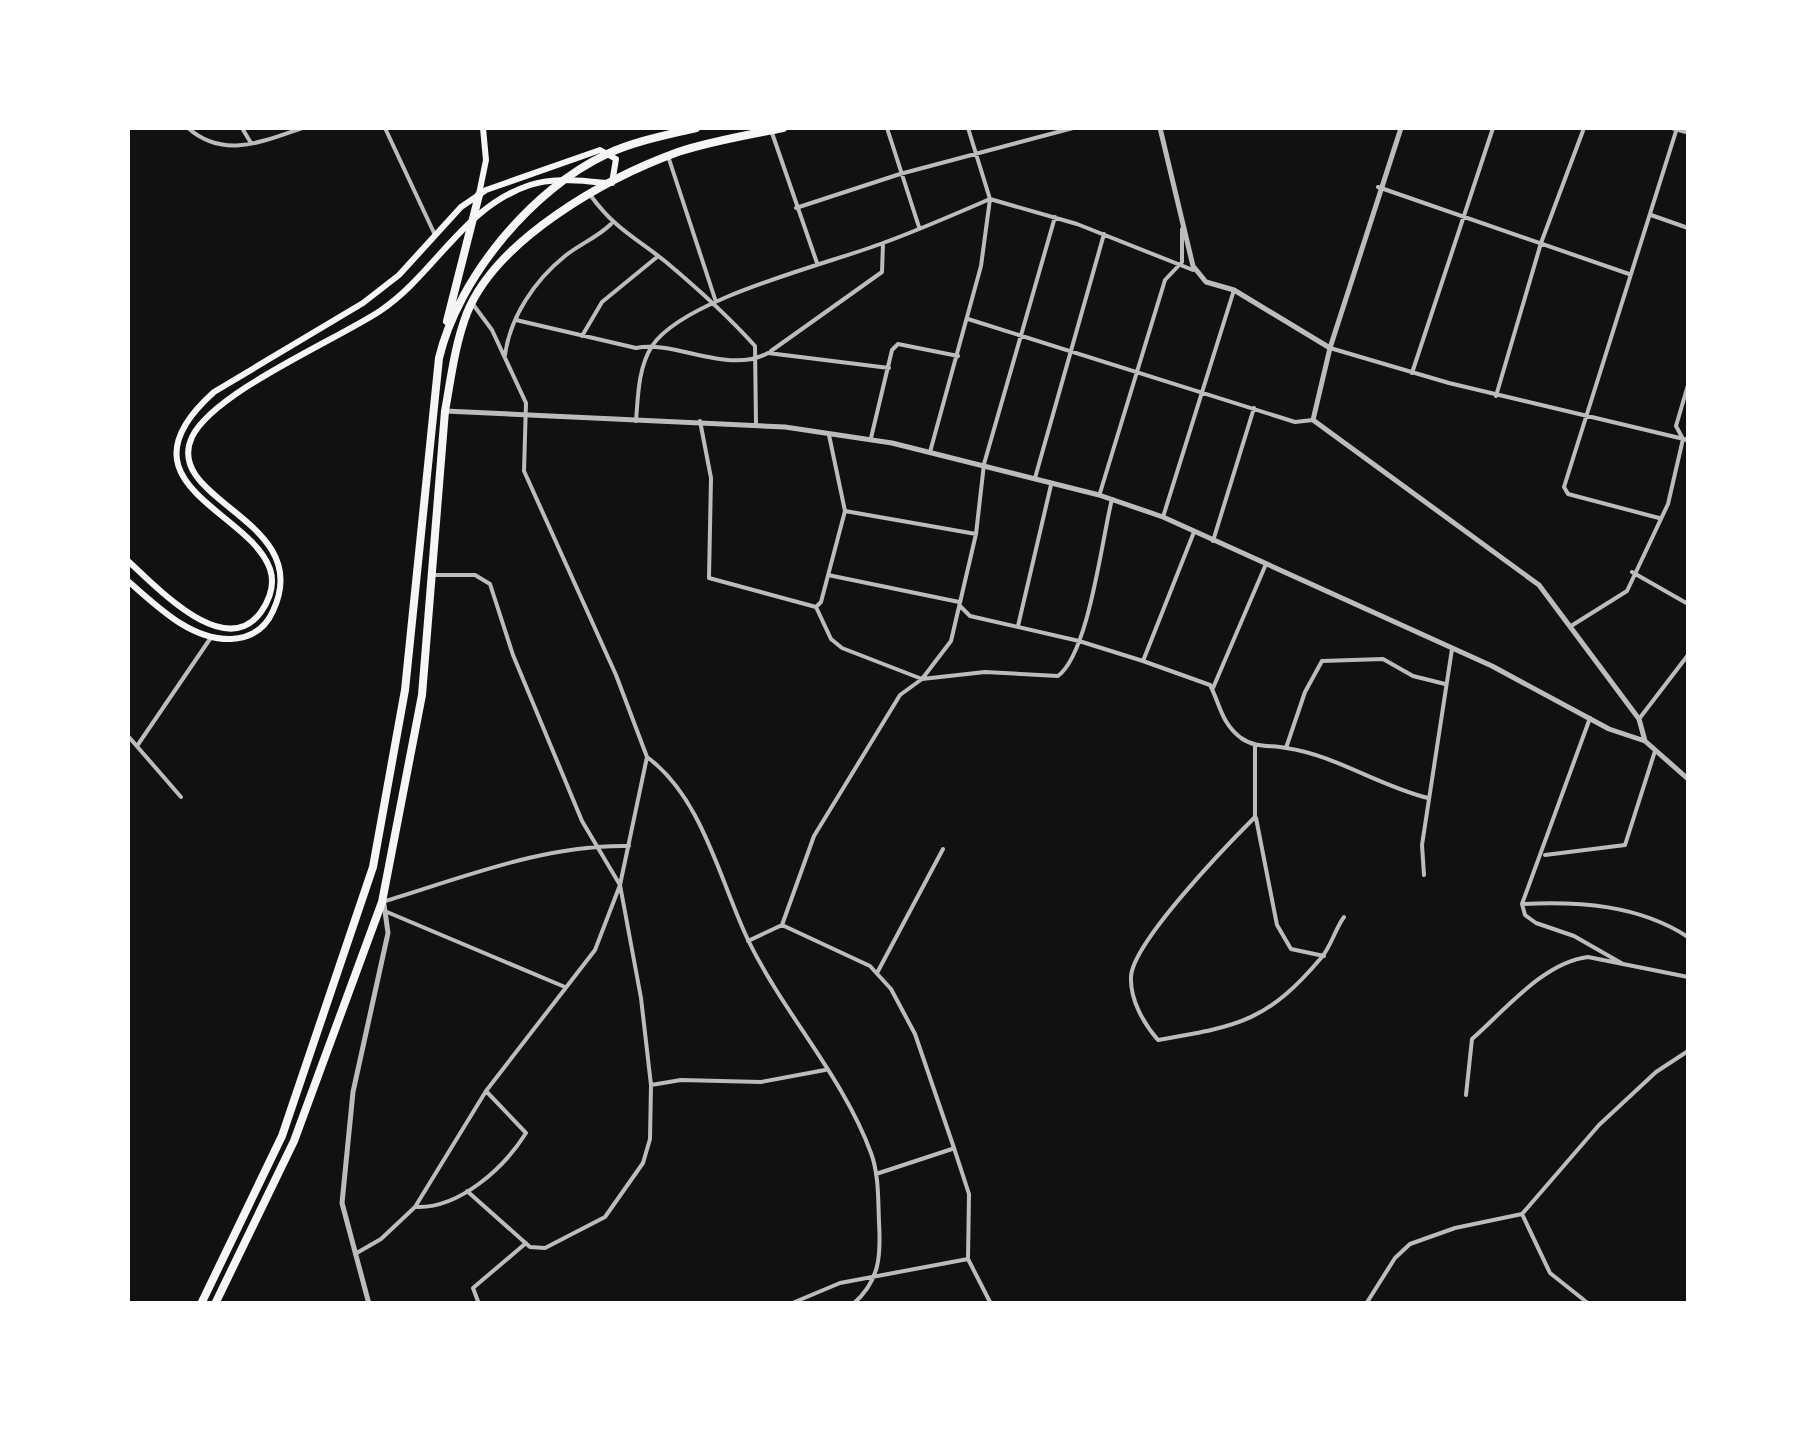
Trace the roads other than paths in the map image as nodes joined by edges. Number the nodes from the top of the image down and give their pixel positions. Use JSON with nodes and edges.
{"nodes":[{"id":1,"x":188,"y":128,"type":"edge"},
{"id":2,"x":242,"y":128,"type":"edge"},
{"id":3,"x":302,"y":128,"type":"edge"},
{"id":4,"x":385,"y":128,"type":"edge"},
{"id":5,"x":484,"y":128,"type":"edge"},
{"id":6,"x":696,"y":128,"type":"edge"},
{"id":7,"x":783,"y":128,"type":"edge"},
{"id":8,"x":887,"y":128,"type":"edge"},
{"id":9,"x":968,"y":128,"type":"edge"},
{"id":10,"x":1073,"y":128,"type":"edge"},
{"id":11,"x":1160,"y":128,"type":"edge"},
{"id":12,"x":1400,"y":128,"type":"edge"},
{"id":13,"x":1494,"y":128,"type":"edge"},
{"id":14,"x":1584,"y":128,"type":"edge"},
{"id":15,"x":1676,"y":128,"type":"edge"},
{"id":16,"x":772,"y":130,"type":"junction"},
{"id":17,"x":1688,"y":132,"type":"edge"},
{"id":18,"x":252,"y":143,"type":"junction"},
{"id":19,"x":605,"y":151,"type":"junction"},
{"id":20,"x":977,"y":154,"type":"junction"},
{"id":21,"x":668,"y":156,"type":"junction"},
{"id":22,"x":900,"y":174,"type":"junction"},
{"id":23,"x":567,"y":179,"type":"junction"},
{"id":24,"x":612,"y":183,"type":"junction"},
{"id":25,"x":1378,"y":187,"type":"junction"},
{"id":26,"x":479,"y":195,"type":"junction"},
{"id":27,"x":592,"y":196,"type":"junction"},
{"id":28,"x":990,"y":198,"type":"junction"},
{"id":29,"x":796,"y":208,"type":"junction"},
{"id":30,"x":1649,"y":214,"type":"junction"},
{"id":31,"x":475,"y":215,"type":"junction"},
{"id":32,"x":1055,"y":216,"type":"junction"},
{"id":33,"x":1460,"y":216,"type":"junction"},
{"id":34,"x":1182,"y":220,"type":"junction"},
{"id":35,"x":612,"y":223,"type":"junction"},
{"id":36,"x":920,"y":227,"type":"junction"},
{"id":37,"x":1688,"y":228,"type":"edge"},
{"id":38,"x":1104,"y":234,"type":"junction"},
{"id":39,"x":436,"y":235,"type":"junction"},
{"id":40,"x":883,"y":244,"type":"junction"},
{"id":41,"x":1542,"y":244,"type":"junction"},
{"id":42,"x":658,"y":256,"type":"junction"},
{"id":43,"x":1182,"y":262,"type":"junction"},
{"id":44,"x":817,"y":264,"type":"junction"},
{"id":45,"x":1201,"y":275,"type":"junction"},
{"id":46,"x":1631,"y":275,"type":"junction"},
{"id":47,"x":1234,"y":290,"type":"junction"},
{"id":48,"x":716,"y":301,"type":"junction"},
{"id":49,"x":472,"y":304,"type":"junction"},
{"id":50,"x":710,"y":306,"type":"junction"},
{"id":51,"x":966,"y":318,"type":"junction"},
{"id":52,"x":516,"y":320,"type":"junction"},
{"id":53,"x":446,"y":326,"type":"junction"},
{"id":54,"x":1021,"y":333,"type":"junction"},
{"id":55,"x":582,"y":336,"type":"junction"},
{"id":56,"x":653,"y":344,"type":"junction"},
{"id":57,"x":1328,"y":346,"type":"junction"},
{"id":58,"x":1071,"y":351,"type":"junction"},
{"id":59,"x":768,"y":354,"type":"junction"},
{"id":60,"x":505,"y":356,"type":"junction"},
{"id":61,"x":958,"y":356,"type":"junction"},
{"id":62,"x":757,"y":360,"type":"junction"},
{"id":63,"x":889,"y":368,"type":"junction"},
{"id":64,"x":1136,"y":371,"type":"junction"},
{"id":65,"x":1412,"y":373,"type":"junction"},
{"id":66,"x":1688,"y":385,"type":"edge"},
{"id":67,"x":1202,"y":392,"type":"junction"},
{"id":68,"x":1496,"y":396,"type":"junction"},
{"id":69,"x":1254,"y":408,"type":"junction"},
{"id":70,"x":446,"y":410,"type":"junction"},
{"id":71,"x":526,"y":415,"type":"junction"},
{"id":72,"x":1583,"y":418,"type":"junction"},
{"id":73,"x":1313,"y":420,"type":"junction"},
{"id":74,"x":636,"y":421,"type":"junction"},
{"id":75,"x":700,"y":421,"type":"junction"},
{"id":76,"x":756,"y":425,"type":"junction"},
{"id":77,"x":829,"y":434,"type":"junction"},
{"id":78,"x":870,"y":440,"type":"junction"},
{"id":79,"x":1686,"y":440,"type":"edge"},
{"id":80,"x":930,"y":452,"type":"junction"},
{"id":81,"x":984,"y":464,"type":"junction"},
{"id":82,"x":1035,"y":478,"type":"junction"},
{"id":83,"x":1051,"y":484,"type":"junction"},
{"id":84,"x":1100,"y":495,"type":"junction"},
{"id":85,"x":1112,"y":498,"type":"junction"},
{"id":86,"x":846,"y":511,"type":"junction"},
{"id":87,"x":1163,"y":517,"type":"junction"},
{"id":88,"x":1659,"y":518,"type":"junction"},
{"id":89,"x":1194,"y":532,"type":"junction"},
{"id":90,"x":976,"y":534,"type":"junction"},
{"id":91,"x":1213,"y":541,"type":"junction"},
{"id":92,"x":128,"y":560,"type":"edge"},
{"id":93,"x":1266,"y":564,"type":"junction"},
{"id":94,"x":1632,"y":572,"type":"junction"},
{"id":95,"x":430,"y":575,"type":"junction"},
{"id":96,"x":828,"y":575,"type":"junction"},
{"id":97,"x":128,"y":581,"type":"edge"},
{"id":98,"x":959,"y":604,"type":"junction"},
{"id":99,"x":1688,"y":604,"type":"edge"},
{"id":100,"x":816,"y":607,"type":"junction"},
{"id":101,"x":1018,"y":626,"type":"junction"},
{"id":102,"x":1571,"y":626,"type":"junction"},
{"id":103,"x":212,"y":636,"type":"junction"},
{"id":104,"x":1079,"y":641,"type":"junction"},
{"id":105,"x":1452,"y":649,"type":"junction"},
{"id":106,"x":1688,"y":655,"type":"edge"},
{"id":107,"x":1143,"y":661,"type":"junction"},
{"id":108,"x":922,"y":679,"type":"junction"},
{"id":109,"x":1445,"y":684,"type":"junction"},
{"id":110,"x":1213,"y":689,"type":"junction"},
{"id":111,"x":1590,"y":718,"type":"junction"},
{"id":112,"x":1639,"y":718,"type":"junction"},
{"id":113,"x":128,"y":736,"type":"edge"},
{"id":114,"x":1645,"y":741,"type":"junction"},
{"id":115,"x":1255,"y":745,"type":"junction"},
{"id":116,"x":137,"y":746,"type":"junction"},
{"id":117,"x":1286,"y":748,"type":"junction"},
{"id":118,"x":1655,"y":751,"type":"junction"},
{"id":119,"x":647,"y":757,"type":"junction"},
{"id":120,"x":1688,"y":779,"type":"edge"},
{"id":121,"x":180,"y":797,"type":"dead end"},
{"id":122,"x":1428,"y":798,"type":"junction"},
{"id":123,"x":1255,"y":817,"type":"junction"},
{"id":124,"x":594,"y":845,"type":"junction"},
{"id":125,"x":629,"y":846,"type":"junction"},
{"id":126,"x":943,"y":849,"type":"dead end"},
{"id":127,"x":1543,"y":855,"type":"junction"},
{"id":128,"x":1424,"y":875,"type":"dead end"},
{"id":129,"x":620,"y":885,"type":"junction"},
{"id":130,"x":382,"y":902,"type":"junction"},
{"id":131,"x":1522,"y":904,"type":"junction"},
{"id":132,"x":386,"y":912,"type":"junction"},
{"id":133,"x":1344,"y":917,"type":"dead end"},
{"id":134,"x":782,"y":926,"type":"junction"},
{"id":135,"x":1688,"y":937,"type":"edge"},
{"id":136,"x":748,"y":941,"type":"junction"},
{"id":137,"x":1324,"y":956,"type":"junction"},
{"id":138,"x":1623,"y":964,"type":"junction"},
{"id":139,"x":877,"y":973,"type":"junction"},
{"id":140,"x":1688,"y":978,"type":"edge"},
{"id":141,"x":564,"y":987,"type":"junction"},
{"id":142,"x":1688,"y":1051,"type":"edge"},
{"id":143,"x":826,"y":1070,"type":"junction"},
{"id":144,"x":651,"y":1086,"type":"junction"},
{"id":145,"x":486,"y":1091,"type":"junction"},
{"id":146,"x":1466,"y":1095,"type":"dead end"},
{"id":147,"x":954,"y":1148,"type":"junction"},
{"id":148,"x":876,"y":1174,"type":"junction"},
{"id":149,"x":466,"y":1191,"type":"junction"},
{"id":150,"x":415,"y":1207,"type":"junction"},
{"id":151,"x":1522,"y":1214,"type":"junction"},
{"id":152,"x":526,"y":1243,"type":"junction"},
{"id":153,"x":355,"y":1254,"type":"junction"},
{"id":154,"x":968,"y":1259,"type":"junction"},
{"id":155,"x":876,"y":1274,"type":"junction"},
{"id":156,"x":202,"y":1304,"type":"edge"},
{"id":157,"x":215,"y":1304,"type":"edge"},
{"id":158,"x":369,"y":1304,"type":"edge"},
{"id":159,"x":480,"y":1304,"type":"edge"},
{"id":160,"x":790,"y":1304,"type":"edge"},
{"id":161,"x":853,"y":1304,"type":"edge"},
{"id":162,"x":991,"y":1304,"type":"edge"},
{"id":163,"x":1366,"y":1304,"type":"edge"},
{"id":164,"x":1589,"y":1304,"type":"edge"}],
"edges":[{"from":1,"to":18,"type":"street"},
{"from":2,"to":18,"type":"street"},
{"from":3,"to":18,"type":"street"},
{"from":4,"to":39,"type":"street"},
{"from":5,"to":26,"type":"main road"},
{"from":6,"to":19,"type":"highway"},
{"from":7,"to":16,"type":"highway"},
{"from":8,"to":22,"type":"street"},
{"from":9,"to":20,"type":"street"},
{"from":10,"to":20,"type":"street"},
{"from":11,"to":34,"type":"street"},
{"from":12,"to":25,"type":"street"},
{"from":13,"to":33,"type":"street"},
{"from":14,"to":41,"type":"street"},
{"from":15,"to":17,"type":"street"},
{"from":15,"to":30,"type":"street"},
{"from":16,"to":21,"type":"highway"},
{"from":16,"to":29,"type":"street"},
{"from":19,"to":23,"type":"highway"},
{"from":19,"to":24,"type":"main road"},
{"from":19,"to":26,"type":"main road"},
{"from":20,"to":22,"type":"street"},
{"from":20,"to":28,"type":"street"},
{"from":21,"to":24,"type":"highway"},
{"from":21,"to":48,"type":"street"},
{"from":22,"to":29,"type":"street"},
{"from":22,"to":36,"type":"street"},
{"from":23,"to":24,"type":"main road"},
{"from":23,"to":31,"type":"main road"},
{"from":23,"to":53,"type":"highway"},
{"from":24,"to":27,"type":"highway"},
{"from":25,"to":33,"type":"street"},
{"from":25,"to":57,"type":"street"},
{"from":26,"to":31,"type":"highway"},
{"from":26,"to":39,"type":"main road"},
{"from":27,"to":35,"type":"street"},
{"from":27,"to":49,"type":"highway"},
{"from":28,"to":32,"type":"street"},
{"from":28,"to":36,"type":"street"},
{"from":28,"to":51,"type":"street"},
{"from":29,"to":44,"type":"street"},
{"from":30,"to":37,"type":"street"},
{"from":30,"to":46,"type":"street"},
{"from":31,"to":53,"type":"highway"},
{"from":31,"to":103,"type":"main road"},
{"from":32,"to":38,"type":"street"},
{"from":32,"to":54,"type":"street"},
{"from":33,"to":41,"type":"street"},
{"from":33,"to":65,"type":"street"},
{"from":34,"to":43,"type":"street"},
{"from":34,"to":45,"type":"street"},
{"from":35,"to":42,"type":"street"},
{"from":35,"to":52,"type":"street"},
{"from":36,"to":40,"type":"street"},
{"from":38,"to":43,"type":"street"},
{"from":38,"to":58,"type":"street"},
{"from":39,"to":92,"type":"main road"},
{"from":40,"to":44,"type":"street"},
{"from":40,"to":59,"type":"street"},
{"from":41,"to":46,"type":"street"},
{"from":41,"to":68,"type":"street"},
{"from":42,"to":50,"type":"street"},
{"from":42,"to":55,"type":"street"},
{"from":43,"to":45,"type":"street"},
{"from":43,"to":64,"type":"street"},
{"from":44,"to":48,"type":"street"},
{"from":45,"to":47,"type":"street"},
{"from":46,"to":72,"type":"street"},
{"from":47,"to":57,"type":"street"},
{"from":47,"to":67,"type":"street"},
{"from":48,"to":50,"type":"street"},
{"from":49,"to":60,"type":"street"},
{"from":49,"to":70,"type":"highway"},
{"from":50,"to":56,"type":"street"},
{"from":50,"to":62,"type":"street"},
{"from":51,"to":54,"type":"street"},
{"from":51,"to":61,"type":"street"},
{"from":52,"to":55,"type":"street"},
{"from":52,"to":60,"type":"street"},
{"from":53,"to":156,"type":"highway"},
{"from":54,"to":58,"type":"street"},
{"from":54,"to":81,"type":"street"},
{"from":55,"to":56,"type":"street"},
{"from":56,"to":62,"type":"street"},
{"from":56,"to":74,"type":"street"},
{"from":57,"to":65,"type":"street"},
{"from":57,"to":73,"type":"street"},
{"from":58,"to":64,"type":"street"},
{"from":58,"to":82,"type":"street"},
{"from":59,"to":62,"type":"street"},
{"from":59,"to":63,"type":"street"},
{"from":60,"to":71,"type":"street"},
{"from":61,"to":63,"type":"street"},
{"from":61,"to":80,"type":"street"},
{"from":62,"to":76,"type":"street"},
{"from":63,"to":78,"type":"street"},
{"from":64,"to":67,"type":"street"},
{"from":64,"to":84,"type":"street"},
{"from":65,"to":68,"type":"street"},
{"from":66,"to":79,"type":"street"},
{"from":67,"to":69,"type":"street"},
{"from":67,"to":87,"type":"street"},
{"from":68,"to":72,"type":"street"},
{"from":69,"to":73,"type":"street"},
{"from":69,"to":91,"type":"street"},
{"from":70,"to":71,"type":"street"},
{"from":70,"to":95,"type":"highway"},
{"from":71,"to":74,"type":"street"},
{"from":71,"to":119,"type":"street"},
{"from":72,"to":79,"type":"street"},
{"from":72,"to":88,"type":"street"},
{"from":73,"to":102,"type":"street"},
{"from":74,"to":75,"type":"street"},
{"from":75,"to":76,"type":"street"},
{"from":75,"to":100,"type":"street"},
{"from":76,"to":77,"type":"street"},
{"from":77,"to":78,"type":"street"},
{"from":77,"to":86,"type":"street"},
{"from":78,"to":80,"type":"street"},
{"from":79,"to":88,"type":"street"},
{"from":80,"to":81,"type":"street"},
{"from":81,"to":82,"type":"street"},
{"from":81,"to":90,"type":"street"},
{"from":82,"to":83,"type":"street"},
{"from":83,"to":84,"type":"street"},
{"from":83,"to":101,"type":"street"},
{"from":84,"to":85,"type":"street"},
{"from":85,"to":87,"type":"street"},
{"from":85,"to":104,"type":"street"},
{"from":86,"to":90,"type":"street"},
{"from":86,"to":96,"type":"street"},
{"from":87,"to":89,"type":"street"},
{"from":88,"to":94,"type":"street"},
{"from":89,"to":91,"type":"street"},
{"from":89,"to":107,"type":"street"},
{"from":90,"to":98,"type":"street"},
{"from":91,"to":93,"type":"street"},
{"from":93,"to":105,"type":"street"},
{"from":93,"to":110,"type":"street"},
{"from":94,"to":99,"type":"street"},
{"from":94,"to":102,"type":"street"},
{"from":95,"to":124,"type":"street"},
{"from":95,"to":130,"type":"highway"},
{"from":96,"to":98,"type":"street"},
{"from":96,"to":100,"type":"street"},
{"from":97,"to":103,"type":"main road"},
{"from":98,"to":101,"type":"street"},
{"from":98,"to":108,"type":"street"},
{"from":100,"to":108,"type":"street"},
{"from":101,"to":104,"type":"street"},
{"from":102,"to":112,"type":"street"},
{"from":103,"to":116,"type":"street"},
{"from":104,"to":107,"type":"street"},
{"from":104,"to":108,"type":"street"},
{"from":105,"to":109,"type":"street"},
{"from":105,"to":111,"type":"street"},
{"from":106,"to":112,"type":"street"},
{"from":107,"to":110,"type":"street"},
{"from":108,"to":134,"type":"street"},
{"from":109,"to":117,"type":"street"},
{"from":109,"to":122,"type":"street"},
{"from":110,"to":115,"type":"street"},
{"from":111,"to":114,"type":"street"},
{"from":111,"to":127,"type":"street"},
{"from":112,"to":114,"type":"street"},
{"from":113,"to":116,"type":"street"},
{"from":114,"to":118,"type":"street"},
{"from":115,"to":117,"type":"street"},
{"from":115,"to":123,"type":"street"},
{"from":116,"to":121,"type":"street"},
{"from":117,"to":122,"type":"street"},
{"from":118,"to":120,"type":"street"},
{"from":118,"to":127,"type":"street"},
{"from":119,"to":125,"type":"street"},
{"from":119,"to":136,"type":"street"},
{"from":122,"to":128,"type":"street"},
{"from":123,"to":137,"type":"street"},
{"from":123,"to":137,"type":"street"},
{"from":124,"to":125,"type":"street"},
{"from":124,"to":129,"type":"street"},
{"from":124,"to":130,"type":"street"},
{"from":125,"to":129,"type":"street"},
{"from":126,"to":139,"type":"street"},
{"from":127,"to":131,"type":"street"},
{"from":129,"to":141,"type":"street"},
{"from":129,"to":144,"type":"street"},
{"from":130,"to":132,"type":"street"},
{"from":130,"to":157,"type":"highway"},
{"from":131,"to":135,"type":"street"},
{"from":131,"to":138,"type":"street"},
{"from":132,"to":141,"type":"street"},
{"from":132,"to":153,"type":"street"},
{"from":133,"to":137,"type":"street"},
{"from":134,"to":136,"type":"street"},
{"from":134,"to":139,"type":"street"},
{"from":136,"to":143,"type":"street"},
{"from":138,"to":140,"type":"street"},
{"from":138,"to":146,"type":"street"},
{"from":139,"to":147,"type":"street"},
{"from":141,"to":145,"type":"street"},
{"from":142,"to":151,"type":"street"},
{"from":143,"to":144,"type":"street"},
{"from":143,"to":148,"type":"street"},
{"from":144,"to":152,"type":"street"},
{"from":145,"to":149,"type":"street"},
{"from":145,"to":150,"type":"street"},
{"from":147,"to":148,"type":"street"},
{"from":147,"to":154,"type":"street"},
{"from":148,"to":155,"type":"street"},
{"from":149,"to":150,"type":"street"},
{"from":149,"to":152,"type":"street"},
{"from":150,"to":153,"type":"street"},
{"from":151,"to":163,"type":"street"},
{"from":151,"to":164,"type":"street"},
{"from":152,"to":159,"type":"street"},
{"from":153,"to":158,"type":"street"},
{"from":154,"to":155,"type":"street"},
{"from":154,"to":162,"type":"street"},
{"from":155,"to":160,"type":"street"},
{"from":155,"to":161,"type":"street"}]}
